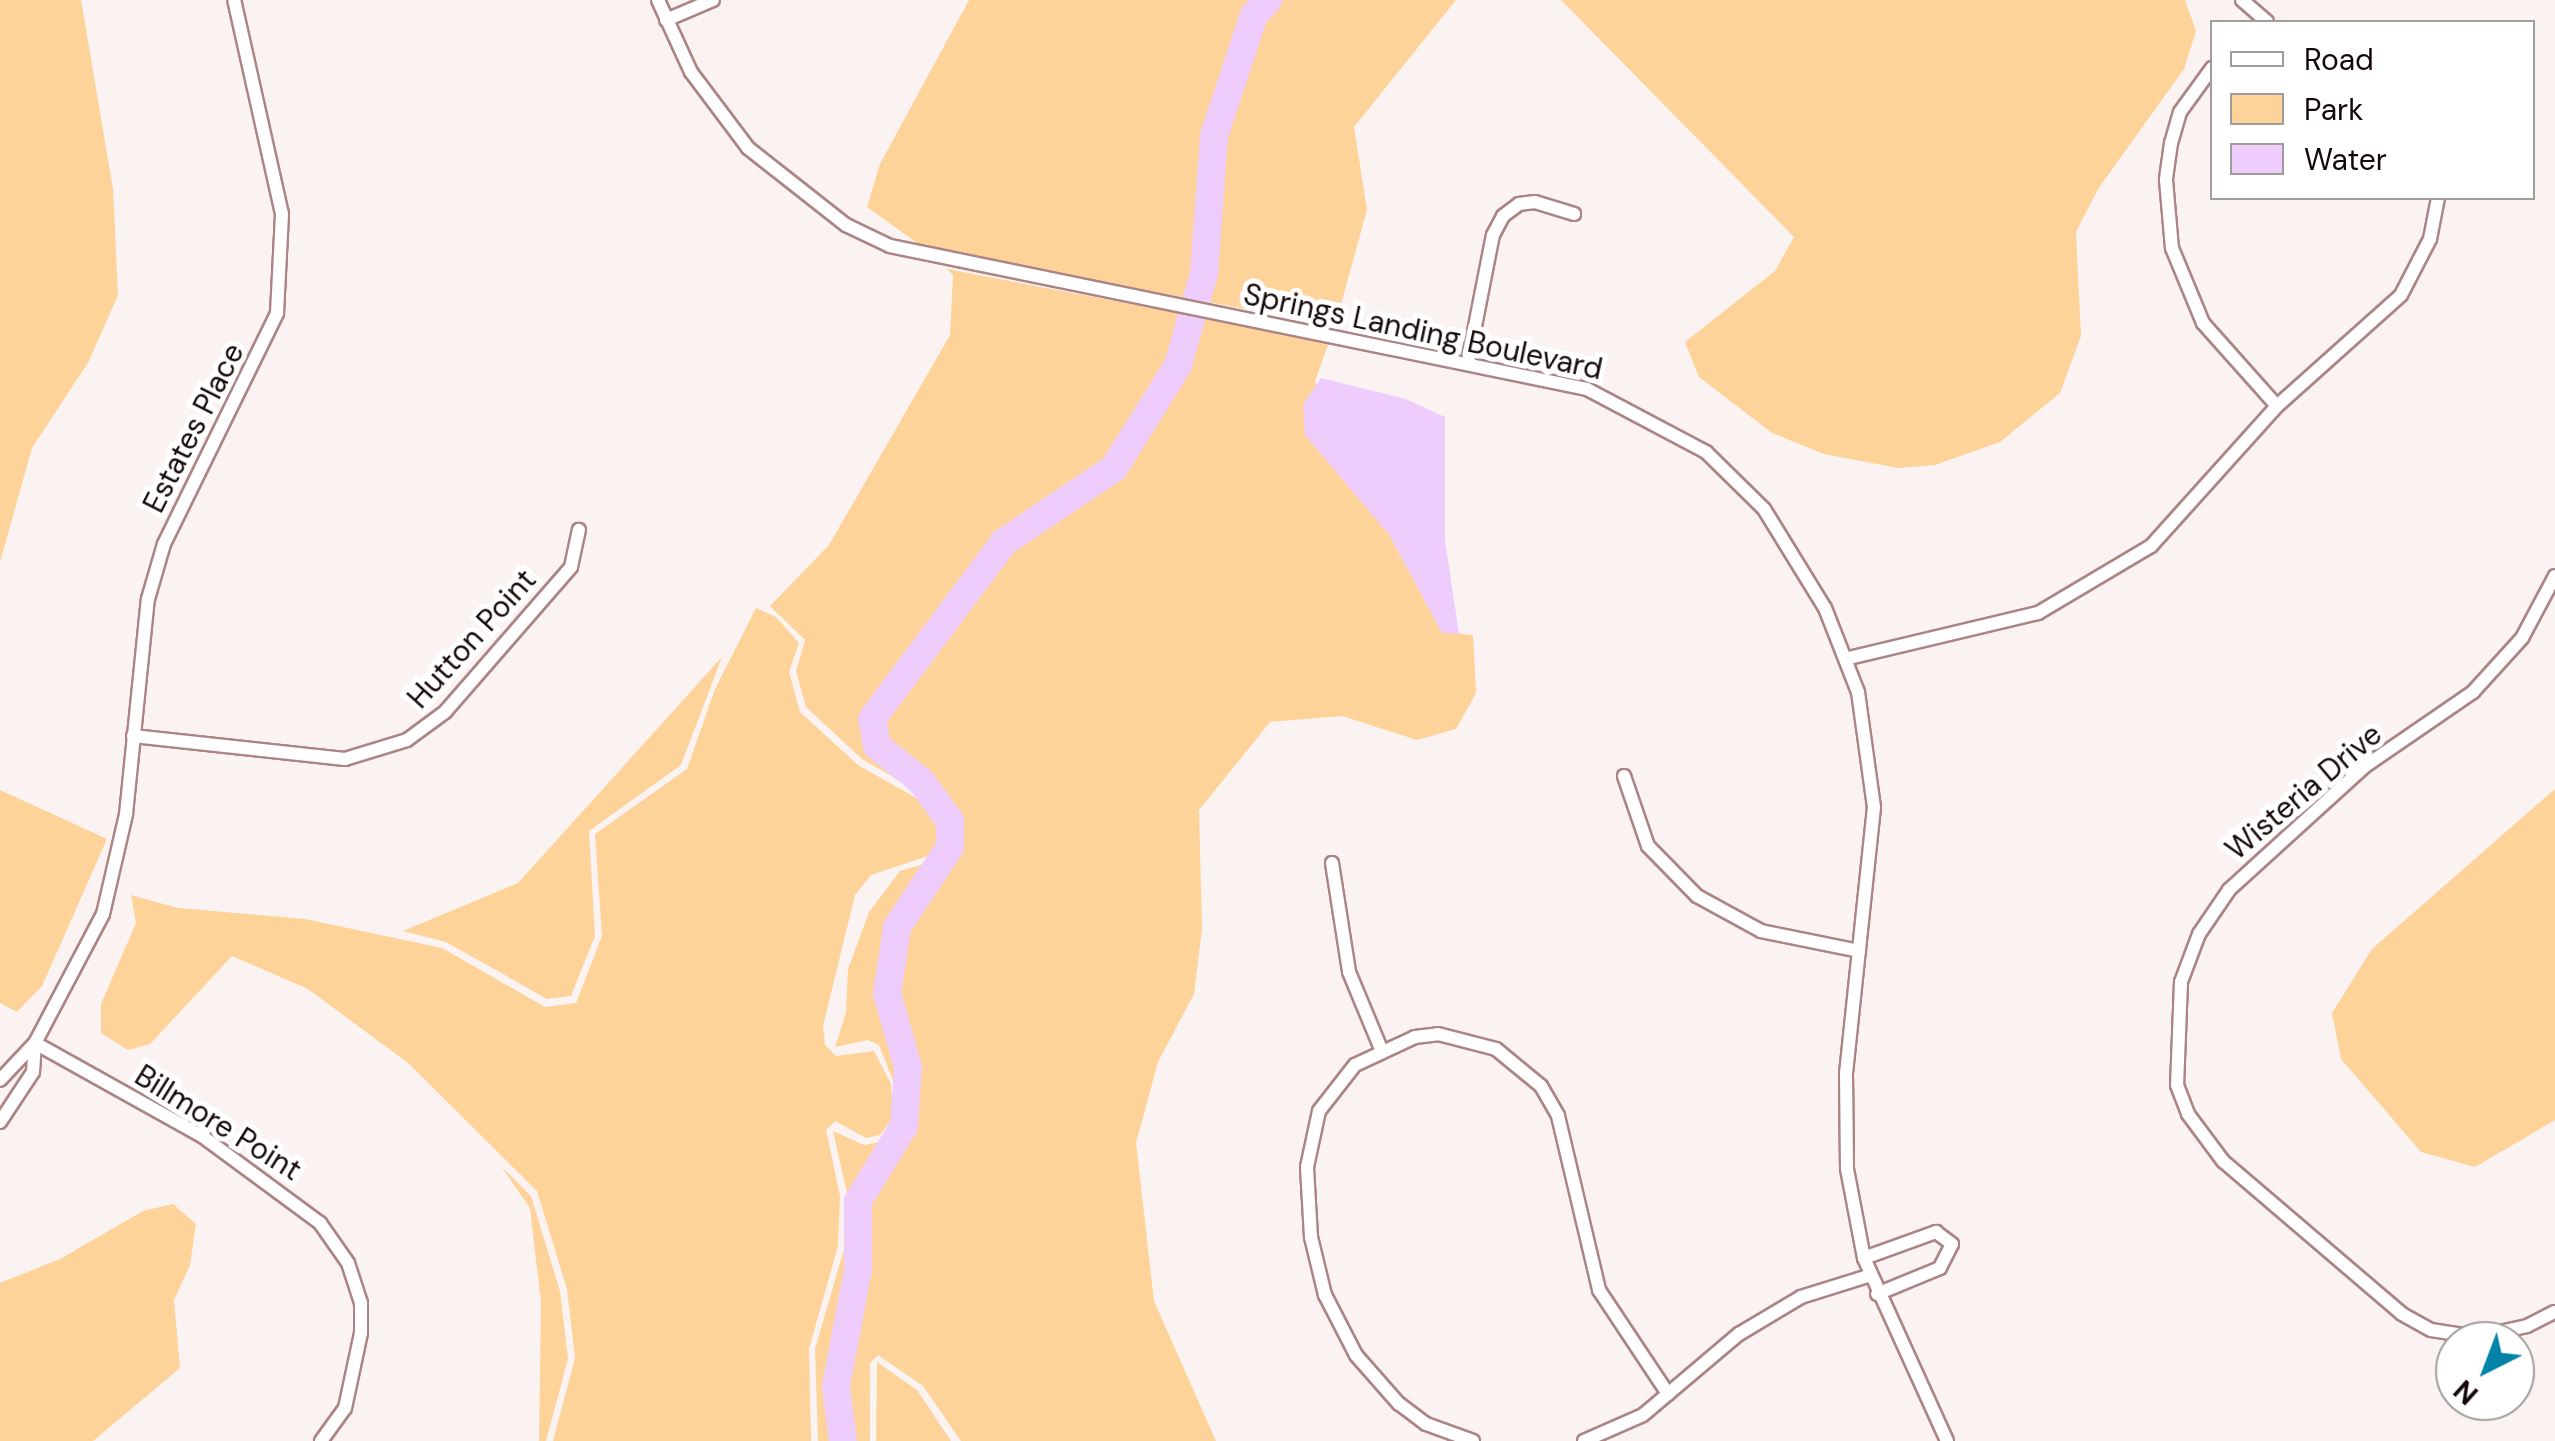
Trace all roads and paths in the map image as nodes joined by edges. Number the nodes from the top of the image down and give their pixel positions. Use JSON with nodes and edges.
{"nodes":[{"id":1,"x":234,"y":0,"type":"edge"},
{"id":2,"x":658,"y":0,"type":"edge"},
{"id":3,"x":713,"y":0,"type":"edge"},
{"id":4,"x":2242,"y":0,"type":"edge"},
{"id":5,"x":666,"y":20,"type":"junction"},
{"id":6,"x":2265,"y":20,"type":"edge"},
{"id":7,"x":2210,"y":71,"type":"edge"},
{"id":8,"x":2438,"y":200,"type":"edge"},
{"id":9,"x":1574,"y":214,"type":"dead end"},
{"id":10,"x":1468,"y":362,"type":"junction"},
{"id":11,"x":2277,"y":406,"type":"junction"},
{"id":12,"x":579,"y":530,"type":"dead end"},
{"id":13,"x":2555,"y":576,"type":"edge"},
{"id":14,"x":1850,"y":658,"type":"junction"},
{"id":15,"x":134,"y":736,"type":"junction"},
{"id":16,"x":1624,"y":776,"type":"dead end"},
{"id":17,"x":1332,"y":863,"type":"dead end"},
{"id":18,"x":1859,"y":951,"type":"junction"},
{"id":19,"x":34,"y":1043,"type":"junction"},
{"id":20,"x":1381,"y":1049,"type":"junction"},
{"id":21,"x":0,"y":1080,"type":"edge"},
{"id":22,"x":0,"y":1122,"type":"edge"},
{"id":23,"x":1864,"y":1258,"type":"junction"},
{"id":24,"x":1871,"y":1275,"type":"junction"},
{"id":25,"x":1877,"y":1294,"type":"junction"},
{"id":26,"x":2555,"y":1312,"type":"edge"},
{"id":27,"x":1668,"y":1394,"type":"junction"},
{"id":28,"x":320,"y":1441,"type":"edge"},
{"id":29,"x":1472,"y":1441,"type":"edge"},
{"id":30,"x":1584,"y":1441,"type":"edge"},
{"id":31,"x":1947,"y":1441,"type":"edge"}],
"edges":[{"from":1,"to":15,"type":"street","name":"Estates Place"},
{"from":2,"to":5,"type":"street","name":"Springs Landing Boulevard"},
{"from":3,"to":5,"type":"street"},
{"from":4,"to":6,"type":"street"},
{"from":5,"to":10,"type":"street","name":"Springs Landing Boulevard"},
{"from":7,"to":11,"type":"street"},
{"from":8,"to":11,"type":"street"},
{"from":9,"to":10,"type":"street"},
{"from":10,"to":14,"type":"street","name":"Springs Landing Boulevard"},
{"from":11,"to":14,"type":"street"},
{"from":12,"to":15,"type":"street","name":"Hutton Point"},
{"from":13,"to":26,"type":"street","name":"Wisteria Drive"},
{"from":14,"to":18,"type":"street","name":"Springs Landing Boulevard"},
{"from":15,"to":19,"type":"street","name":"Estates Place"},
{"from":16,"to":18,"type":"street"},
{"from":17,"to":20,"type":"street"},
{"from":18,"to":23,"type":"street","name":"Springs Landing Boulevard"},
{"from":19,"to":21,"type":"street","name":"Estates Place"},
{"from":19,"to":22,"type":"street","name":"Estates Place"},
{"from":19,"to":28,"type":"street","name":"Billmore Point"},
{"from":20,"to":27,"type":"street"},
{"from":20,"to":29,"type":"street"},
{"from":23,"to":24,"type":"street","name":"Springs Landing Boulevard"},
{"from":23,"to":25,"type":"street"},
{"from":24,"to":25,"type":"street","name":"Springs Landing Boulevard"},
{"from":24,"to":27,"type":"street"},
{"from":25,"to":31,"type":"street","name":"Springs Landing Boulevard"},
{"from":27,"to":30,"type":"street"}]}
